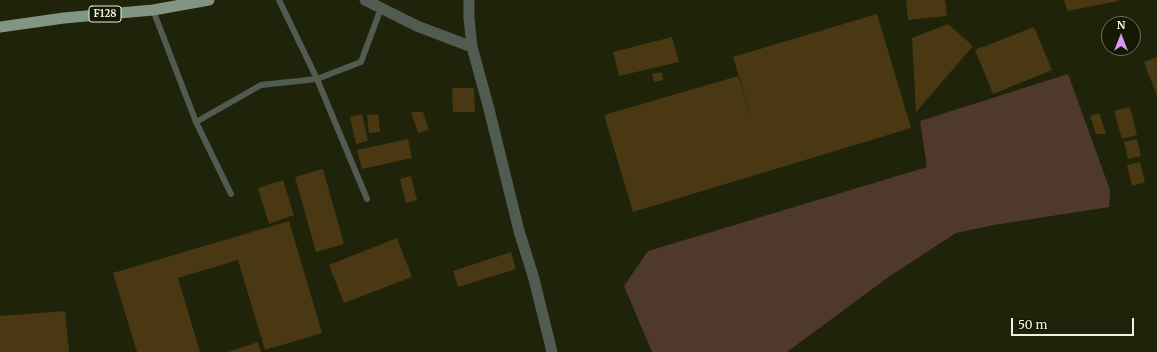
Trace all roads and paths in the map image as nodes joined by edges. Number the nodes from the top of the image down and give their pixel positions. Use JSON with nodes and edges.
{"nodes":[{"id":1,"x":209,"y":0,"type":"edge"},
{"id":2,"x":279,"y":0,"type":"edge"},
{"id":3,"x":365,"y":0,"type":"edge"},
{"id":4,"x":469,"y":0,"type":"edge"},
{"id":5,"x":381,"y":8,"type":"junction"},
{"id":6,"x":153,"y":10,"type":"junction"},
{"id":7,"x":0,"y":27,"type":"edge"},
{"id":8,"x":472,"y":47,"type":"junction"},
{"id":9,"x":317,"y":79,"type":"junction"},
{"id":10,"x":196,"y":122,"type":"junction"},
{"id":11,"x":231,"y":194,"type":"dead end"},
{"id":12,"x":367,"y":199,"type":"dead end"},
{"id":13,"x":552,"y":352,"type":"edge"}],
"edges":[{"from":1,"to":6,"type":"main road","number":"F128"},
{"from":2,"to":9,"type":"lane"},
{"from":3,"to":5,"type":"street"},
{"from":4,"to":8,"type":"street"},
{"from":5,"to":8,"type":"street"},
{"from":5,"to":9,"type":"lane"},
{"from":6,"to":7,"type":"main road","number":"F128"},
{"from":6,"to":10,"type":"lane"},
{"from":8,"to":13,"type":"street"},
{"from":9,"to":10,"type":"lane"},
{"from":9,"to":12,"type":"lane"},
{"from":10,"to":11,"type":"lane"}]}
